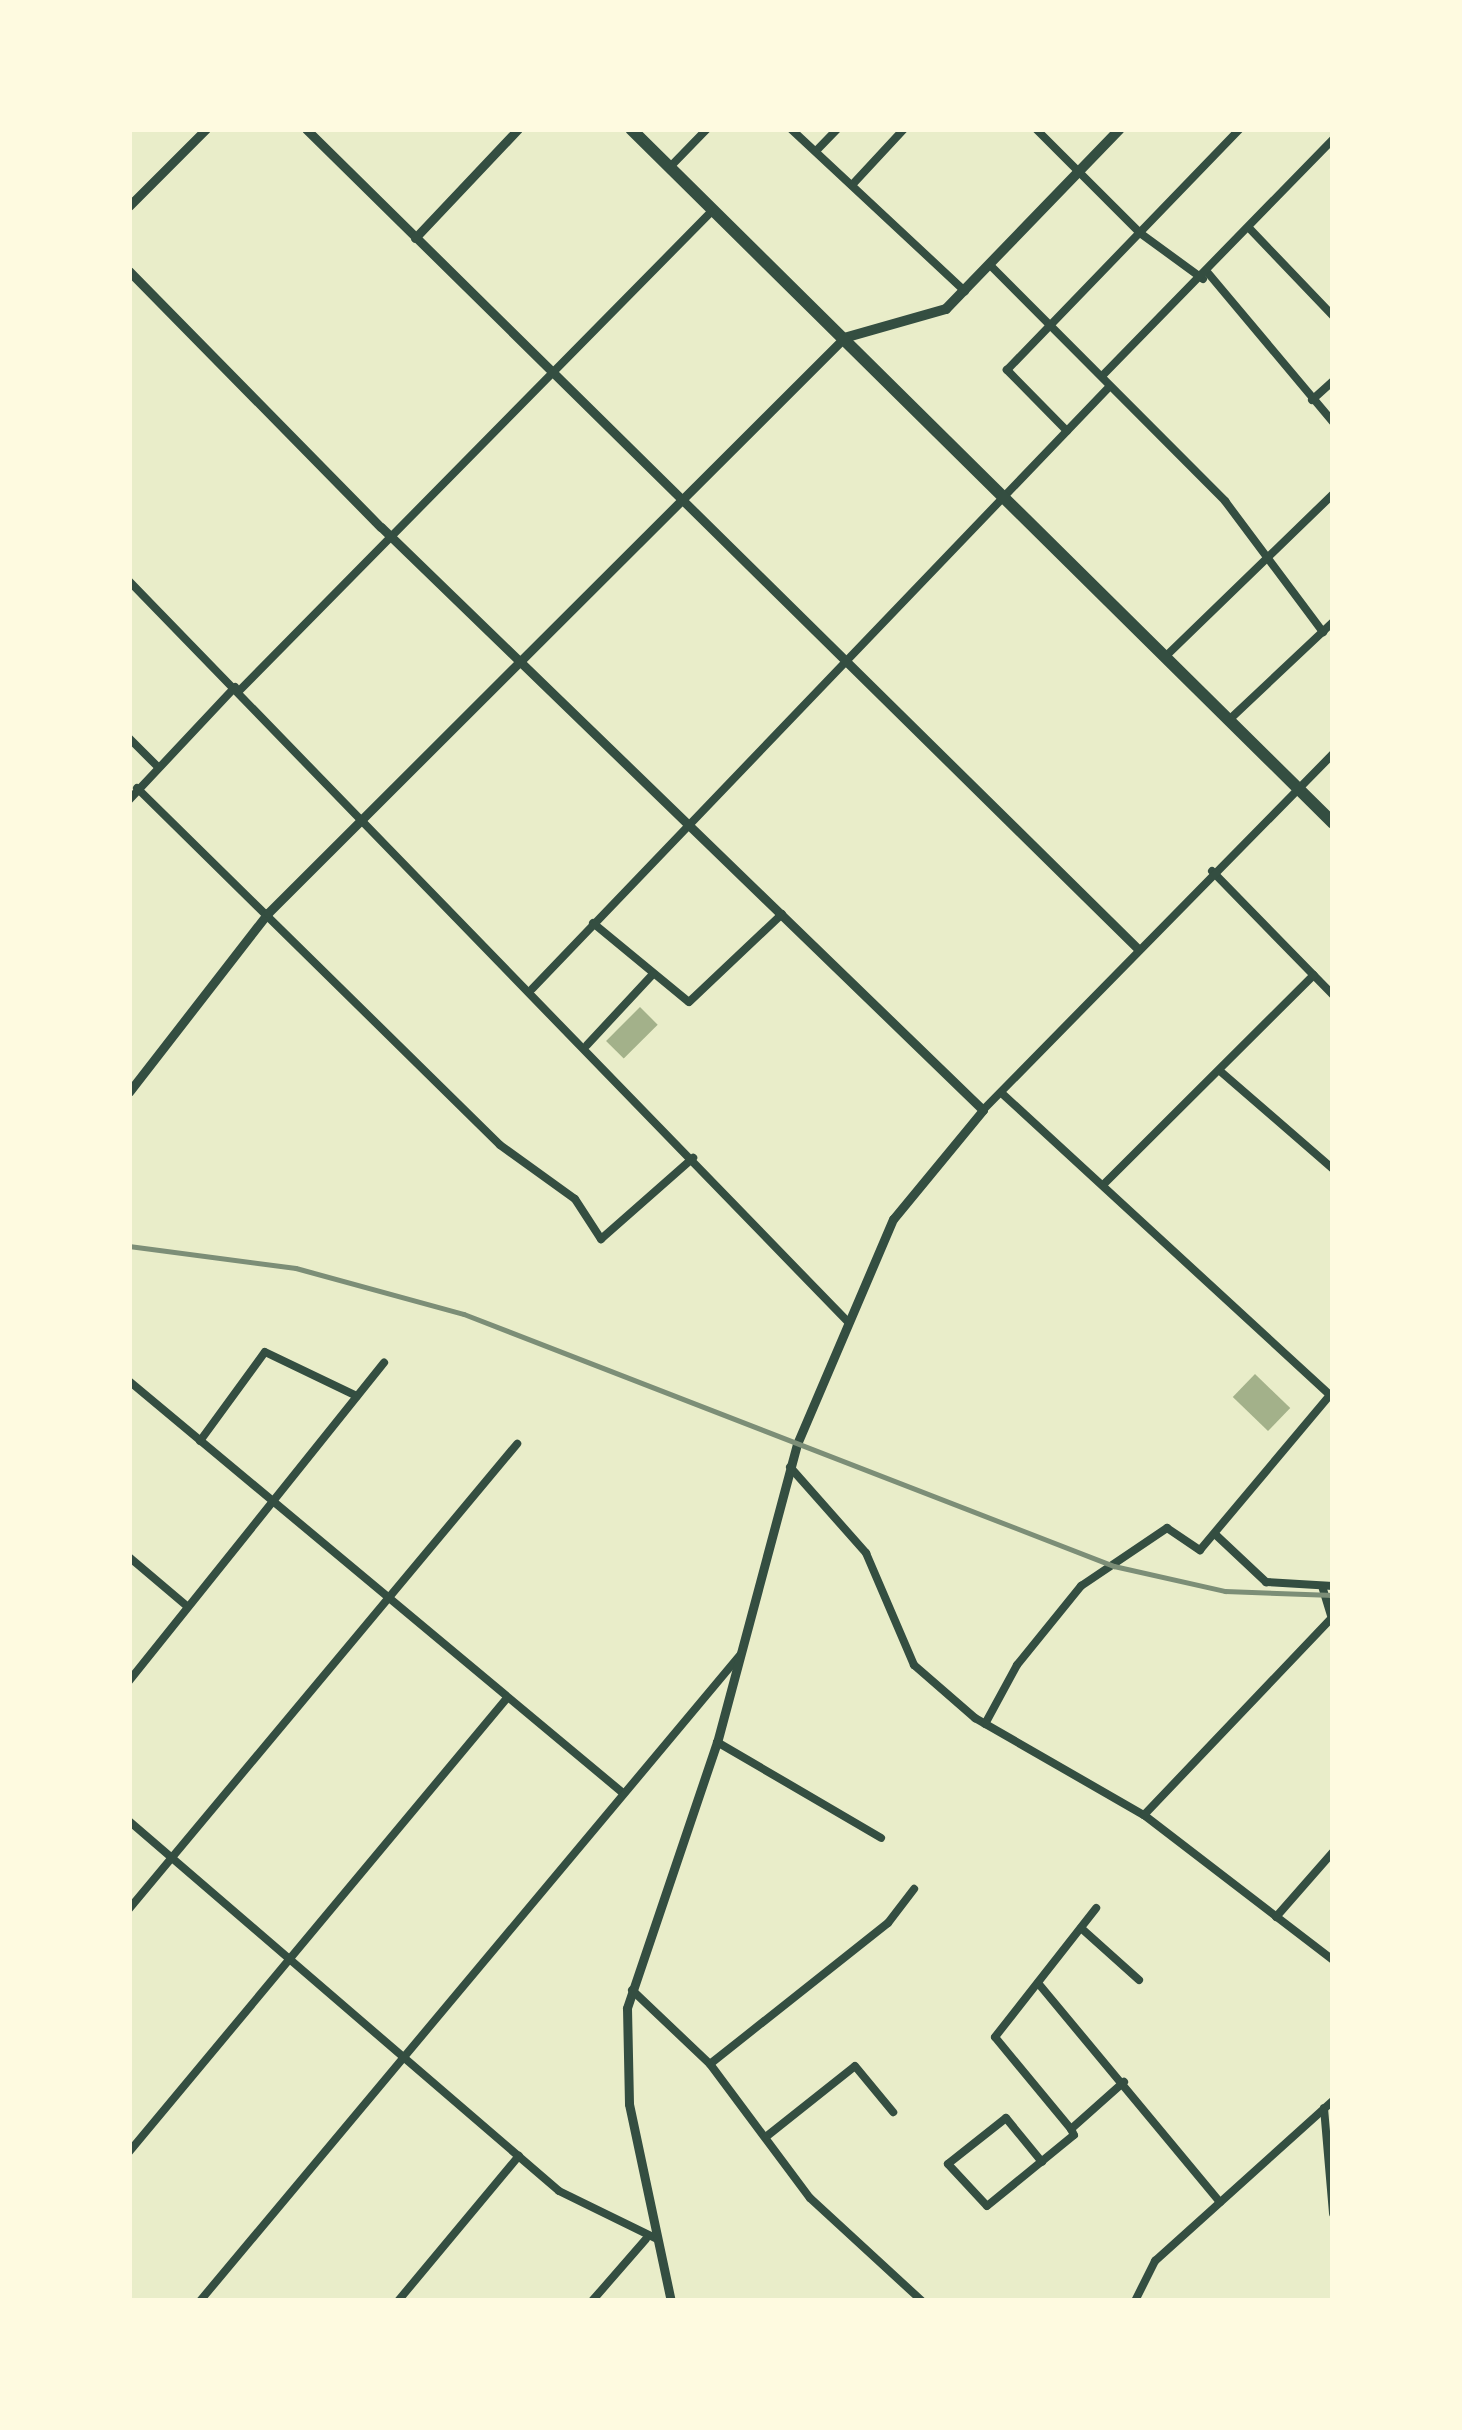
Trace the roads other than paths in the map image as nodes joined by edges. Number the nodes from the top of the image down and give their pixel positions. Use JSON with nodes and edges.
{"nodes":[{"id":1,"x":206,"y":129,"type":"edge"},
{"id":2,"x":306,"y":129,"type":"edge"},
{"id":3,"x":518,"y":129,"type":"edge"},
{"id":4,"x":631,"y":129,"type":"edge"},
{"id":5,"x":706,"y":129,"type":"edge"},
{"id":6,"x":791,"y":129,"type":"edge"},
{"id":7,"x":837,"y":129,"type":"edge"},
{"id":8,"x":904,"y":129,"type":"edge"},
{"id":9,"x":1036,"y":129,"type":"edge"},
{"id":10,"x":1120,"y":129,"type":"edge"},
{"id":11,"x":1240,"y":129,"type":"edge"},
{"id":12,"x":1333,"y":139,"type":"edge"},
{"id":13,"x":816,"y":152,"type":"junction"},
{"id":14,"x":669,"y":167,"type":"junction"},
{"id":15,"x":1079,"y":172,"type":"junction"},
{"id":16,"x":852,"y":184,"type":"junction"},
{"id":17,"x":129,"y":206,"type":"edge"},
{"id":18,"x":713,"y":210,"type":"junction"},
{"id":19,"x":1250,"y":229,"type":"junction"},
{"id":20,"x":1140,"y":233,"type":"junction"},
{"id":21,"x":415,"y":238,"type":"junction"},
{"id":22,"x":991,"y":266,"type":"junction"},
{"id":23,"x":129,"y":271,"type":"edge"},
{"id":24,"x":1206,"y":276,"type":"junction"},
{"id":25,"x":966,"y":292,"type":"junction"},
{"id":26,"x":1333,"y":316,"type":"edge"},
{"id":27,"x":1053,"y":323,"type":"junction"},
{"id":28,"x":844,"y":338,"type":"junction"},
{"id":29,"x":552,"y":374,"type":"junction"},
{"id":30,"x":1104,"y":374,"type":"junction"},
{"id":31,"x":1333,"y":381,"type":"edge"},
{"id":32,"x":1110,"y":386,"type":"junction"},
{"id":33,"x":1312,"y":400,"type":"junction"},
{"id":34,"x":1333,"y":422,"type":"edge"},
{"id":35,"x":1067,"y":431,"type":"junction"},
{"id":36,"x":1333,"y":494,"type":"edge"},
{"id":37,"x":1003,"y":498,"type":"junction"},
{"id":38,"x":682,"y":501,"type":"junction"},
{"id":39,"x":394,"y":535,"type":"junction"},
{"id":40,"x":1266,"y":557,"type":"junction"},
{"id":41,"x":131,"y":587,"type":"edge"},
{"id":42,"x":1333,"y":622,"type":"edge"},
{"id":43,"x":1323,"y":632,"type":"junction"},
{"id":44,"x":1165,"y":657,"type":"junction"},
{"id":45,"x":522,"y":661,"type":"junction"},
{"id":46,"x":847,"y":661,"type":"junction"},
{"id":47,"x":237,"y":689,"type":"junction"},
{"id":48,"x":1228,"y":720,"type":"junction"},
{"id":49,"x":129,"y":738,"type":"edge"},
{"id":50,"x":1333,"y":754,"type":"edge"},
{"id":51,"x":158,"y":766,"type":"junction"},
{"id":52,"x":137,"y":788,"type":"junction"},
{"id":53,"x":1298,"y":788,"type":"junction"},
{"id":54,"x":129,"y":800,"type":"edge"},
{"id":55,"x":364,"y":817,"type":"junction"},
{"id":56,"x":689,"y":823,"type":"junction"},
{"id":57,"x":1333,"y":823,"type":"edge"},
{"id":58,"x":1212,"y":871,"type":"junction"},
{"id":59,"x":268,"y":913,"type":"junction"},
{"id":60,"x":782,"y":914,"type":"junction"},
{"id":61,"x":593,"y":923,"type":"junction"},
{"id":62,"x":1137,"y":948,"type":"junction"},
{"id":63,"x":653,"y":974,"type":"junction"},
{"id":64,"x":1315,"y":975,"type":"junction"},
{"id":65,"x":532,"y":988,"type":"junction"},
{"id":66,"x":1333,"y":995,"type":"edge"},
{"id":67,"x":587,"y":1046,"type":"junction"},
{"id":68,"x":1220,"y":1071,"type":"junction"},
{"id":69,"x":129,"y":1092,"type":"edge"},
{"id":70,"x":1001,"y":1092,"type":"junction"},
{"id":71,"x":983,"y":1110,"type":"junction"},
{"id":72,"x":693,"y":1158,"type":"junction"},
{"id":73,"x":1333,"y":1169,"type":"edge"},
{"id":74,"x":1104,"y":1184,"type":"junction"},
{"id":75,"x":849,"y":1323,"type":"junction"},
{"id":76,"x":384,"y":1363,"type":"dead end"},
{"id":77,"x":130,"y":1385,"type":"edge"},
{"id":78,"x":357,"y":1396,"type":"junction"},
{"id":79,"x":200,"y":1441,"type":"junction"},
{"id":80,"x":517,"y":1444,"type":"dead end"},
{"id":81,"x":789,"y":1466,"type":"junction"},
{"id":82,"x":272,"y":1503,"type":"junction"},
{"id":83,"x":1216,"y":1534,"type":"junction"},
{"id":84,"x":129,"y":1557,"type":"edge"},
{"id":85,"x":1328,"y":1586,"type":"edge"},
{"id":86,"x":392,"y":1601,"type":"junction"},
{"id":87,"x":188,"y":1607,"type":"junction"},
{"id":88,"x":1332,"y":1622,"type":"edge"},
{"id":89,"x":742,"y":1653,"type":"junction"},
{"id":90,"x":129,"y":1681,"type":"edge"},
{"id":91,"x":507,"y":1698,"type":"junction"},
{"id":92,"x":985,"y":1724,"type":"junction"},
{"id":93,"x":717,"y":1742,"type":"junction"},
{"id":94,"x":623,"y":1793,"type":"junction"},
{"id":95,"x":1144,"y":1815,"type":"junction"},
{"id":96,"x":129,"y":1821,"type":"edge"},
{"id":97,"x":881,"y":1838,"type":"dead end"},
{"id":98,"x":1333,"y":1852,"type":"edge"},
{"id":99,"x":172,"y":1858,"type":"junction"},
{"id":100,"x":914,"y":1889,"type":"dead end"},
{"id":101,"x":1096,"y":1908,"type":"dead end"},
{"id":102,"x":129,"y":1910,"type":"edge"},
{"id":103,"x":1276,"y":1917,"type":"junction"},
{"id":104,"x":1081,"y":1928,"type":"junction"},
{"id":105,"x":290,"y":1960,"type":"junction"},
{"id":106,"x":1333,"y":1960,"type":"edge"},
{"id":107,"x":1139,"y":1981,"type":"dead end"},
{"id":108,"x":1039,"y":1982,"type":"junction"},
{"id":109,"x":632,"y":1990,"type":"junction"},
{"id":110,"x":405,"y":2058,"type":"junction"},
{"id":111,"x":710,"y":2064,"type":"junction"},
{"id":112,"x":1124,"y":2082,"type":"junction"},
{"id":113,"x":1333,"y":2101,"type":"edge"},
{"id":114,"x":1324,"y":2108,"type":"junction"},
{"id":115,"x":893,"y":2112,"type":"dead end"},
{"id":116,"x":1071,"y":2129,"type":"junction"},
{"id":117,"x":766,"y":2137,"type":"junction"},
{"id":118,"x":129,"y":2152,"type":"edge"},
{"id":119,"x":519,"y":2156,"type":"junction"},
{"id":120,"x":1042,"y":2162,"type":"dead end"},
{"id":121,"x":1220,"y":2202,"type":"junction"},
{"id":122,"x":1333,"y":2214,"type":"edge"},
{"id":123,"x":651,"y":2239,"type":"junction"},
{"id":124,"x":200,"y":2301,"type":"edge"},
{"id":125,"x":398,"y":2301,"type":"edge"},
{"id":126,"x":592,"y":2301,"type":"edge"},
{"id":127,"x":671,"y":2301,"type":"edge"},
{"id":128,"x":922,"y":2301,"type":"edge"},
{"id":129,"x":1135,"y":2301,"type":"edge"}],
"edges":[{"from":1,"to":17,"type":"street"},
{"from":2,"to":21,"type":"street"},
{"from":3,"to":21,"type":"street"},
{"from":4,"to":14,"type":"main road"},
{"from":5,"to":14,"type":"street"},
{"from":6,"to":13,"type":"street"},
{"from":7,"to":13,"type":"street"},
{"from":8,"to":16,"type":"street"},
{"from":9,"to":15,"type":"street"},
{"from":10,"to":15,"type":"main road"},
{"from":11,"to":20,"type":"street"},
{"from":12,"to":19,"type":"street"},
{"from":13,"to":16,"type":"street"},
{"from":14,"to":18,"type":"main road"},
{"from":15,"to":20,"type":"street"},
{"from":15,"to":22,"type":"main road"},
{"from":16,"to":25,"type":"street"},
{"from":18,"to":28,"type":"main road"},
{"from":18,"to":29,"type":"street"},
{"from":19,"to":24,"type":"street"},
{"from":19,"to":26,"type":"street"},
{"from":20,"to":24,"type":"street"},
{"from":20,"to":27,"type":"street"},
{"from":21,"to":29,"type":"street"},
{"from":22,"to":25,"type":"main road"},
{"from":22,"to":27,"type":"street"},
{"from":23,"to":39,"type":"street"},
{"from":24,"to":30,"type":"street"},
{"from":24,"to":33,"type":"street"},
{"from":25,"to":28,"type":"main road"},
{"from":27,"to":30,"type":"street"},
{"from":27,"to":35,"type":"street"},
{"from":28,"to":37,"type":"main road"},
{"from":28,"to":38,"type":"street"},
{"from":29,"to":38,"type":"street"},
{"from":29,"to":39,"type":"street"},
{"from":30,"to":32,"type":"street"},
{"from":31,"to":33,"type":"street"},
{"from":32,"to":35,"type":"street"},
{"from":32,"to":40,"type":"street"},
{"from":33,"to":34,"type":"street"},
{"from":35,"to":37,"type":"street"},
{"from":36,"to":40,"type":"street"},
{"from":37,"to":44,"type":"main road"},
{"from":37,"to":46,"type":"street"},
{"from":38,"to":45,"type":"street"},
{"from":38,"to":46,"type":"street"},
{"from":39,"to":45,"type":"street"},
{"from":39,"to":47,"type":"street"},
{"from":40,"to":43,"type":"street"},
{"from":40,"to":44,"type":"street"},
{"from":41,"to":47,"type":"street"},
{"from":42,"to":43,"type":"street"},
{"from":43,"to":48,"type":"street"},
{"from":44,"to":48,"type":"main road"},
{"from":45,"to":55,"type":"street"},
{"from":45,"to":56,"type":"street"},
{"from":46,"to":56,"type":"street"},
{"from":46,"to":62,"type":"street"},
{"from":47,"to":51,"type":"street"},
{"from":47,"to":55,"type":"street"},
{"from":48,"to":53,"type":"main road"},
{"from":49,"to":51,"type":"street"},
{"from":50,"to":53,"type":"street"},
{"from":51,"to":52,"type":"street"},
{"from":52,"to":54,"type":"street"},
{"from":52,"to":59,"type":"street"},
{"from":53,"to":57,"type":"main road"},
{"from":53,"to":58,"type":"street"},
{"from":55,"to":59,"type":"street"},
{"from":55,"to":65,"type":"street"},
{"from":56,"to":60,"type":"street"},
{"from":56,"to":61,"type":"street"},
{"from":58,"to":62,"type":"street"},
{"from":58,"to":64,"type":"street"},
{"from":59,"to":69,"type":"street"},
{"from":59,"to":72,"type":"street"},
{"from":60,"to":63,"type":"street"},
{"from":60,"to":71,"type":"street"},
{"from":61,"to":63,"type":"street"},
{"from":61,"to":65,"type":"street"},
{"from":62,"to":70,"type":"street"},
{"from":63,"to":67,"type":"street"},
{"from":64,"to":66,"type":"street"},
{"from":64,"to":68,"type":"street"},
{"from":65,"to":67,"type":"street"},
{"from":67,"to":72,"type":"street"},
{"from":68,"to":73,"type":"street"},
{"from":68,"to":74,"type":"street"},
{"from":70,"to":71,"type":"street"},
{"from":70,"to":74,"type":"street"},
{"from":71,"to":75,"type":"street"},
{"from":72,"to":75,"type":"street"},
{"from":74,"to":83,"type":"street"},
{"from":75,"to":81,"type":"street"},
{"from":76,"to":78,"type":"street"},
{"from":77,"to":79,"type":"street"},
{"from":78,"to":79,"type":"street"},
{"from":78,"to":82,"type":"street"},
{"from":79,"to":82,"type":"street"},
{"from":80,"to":86,"type":"street"},
{"from":81,"to":89,"type":"street"},
{"from":81,"to":92,"type":"street"},
{"from":82,"to":86,"type":"street"},
{"from":82,"to":87,"type":"street"},
{"from":83,"to":85,"type":"street"},
{"from":83,"to":92,"type":"street"},
{"from":84,"to":87,"type":"street"},
{"from":85,"to":88,"type":"street"},
{"from":86,"to":91,"type":"street"},
{"from":86,"to":99,"type":"street"},
{"from":87,"to":90,"type":"street"},
{"from":88,"to":95,"type":"street"},
{"from":89,"to":93,"type":"street"},
{"from":89,"to":94,"type":"street"},
{"from":91,"to":94,"type":"street"},
{"from":91,"to":105,"type":"street"},
{"from":92,"to":95,"type":"street"},
{"from":93,"to":97,"type":"street"},
{"from":93,"to":109,"type":"street"},
{"from":94,"to":110,"type":"street"},
{"from":95,"to":103,"type":"street"},
{"from":96,"to":99,"type":"street"},
{"from":98,"to":103,"type":"street"},
{"from":99,"to":102,"type":"street"},
{"from":99,"to":105,"type":"street"},
{"from":100,"to":111,"type":"street"},
{"from":101,"to":104,"type":"street"},
{"from":103,"to":106,"type":"street"},
{"from":104,"to":107,"type":"street"},
{"from":104,"to":108,"type":"street"},
{"from":105,"to":110,"type":"street"},
{"from":105,"to":118,"type":"street"},
{"from":108,"to":112,"type":"street"},
{"from":108,"to":116,"type":"street"},
{"from":109,"to":111,"type":"street"},
{"from":109,"to":123,"type":"street"},
{"from":110,"to":119,"type":"street"},
{"from":110,"to":124,"type":"street"},
{"from":111,"to":117,"type":"street"},
{"from":112,"to":116,"type":"street"},
{"from":112,"to":121,"type":"street"},
{"from":113,"to":114,"type":"street"},
{"from":114,"to":121,"type":"street"},
{"from":114,"to":122,"type":"street"},
{"from":115,"to":117,"type":"street"},
{"from":116,"to":120,"type":"street"},
{"from":117,"to":128,"type":"street"},
{"from":119,"to":123,"type":"street"},
{"from":119,"to":125,"type":"street"},
{"from":121,"to":129,"type":"street"},
{"from":123,"to":126,"type":"street"},
{"from":123,"to":127,"type":"street"}]}
